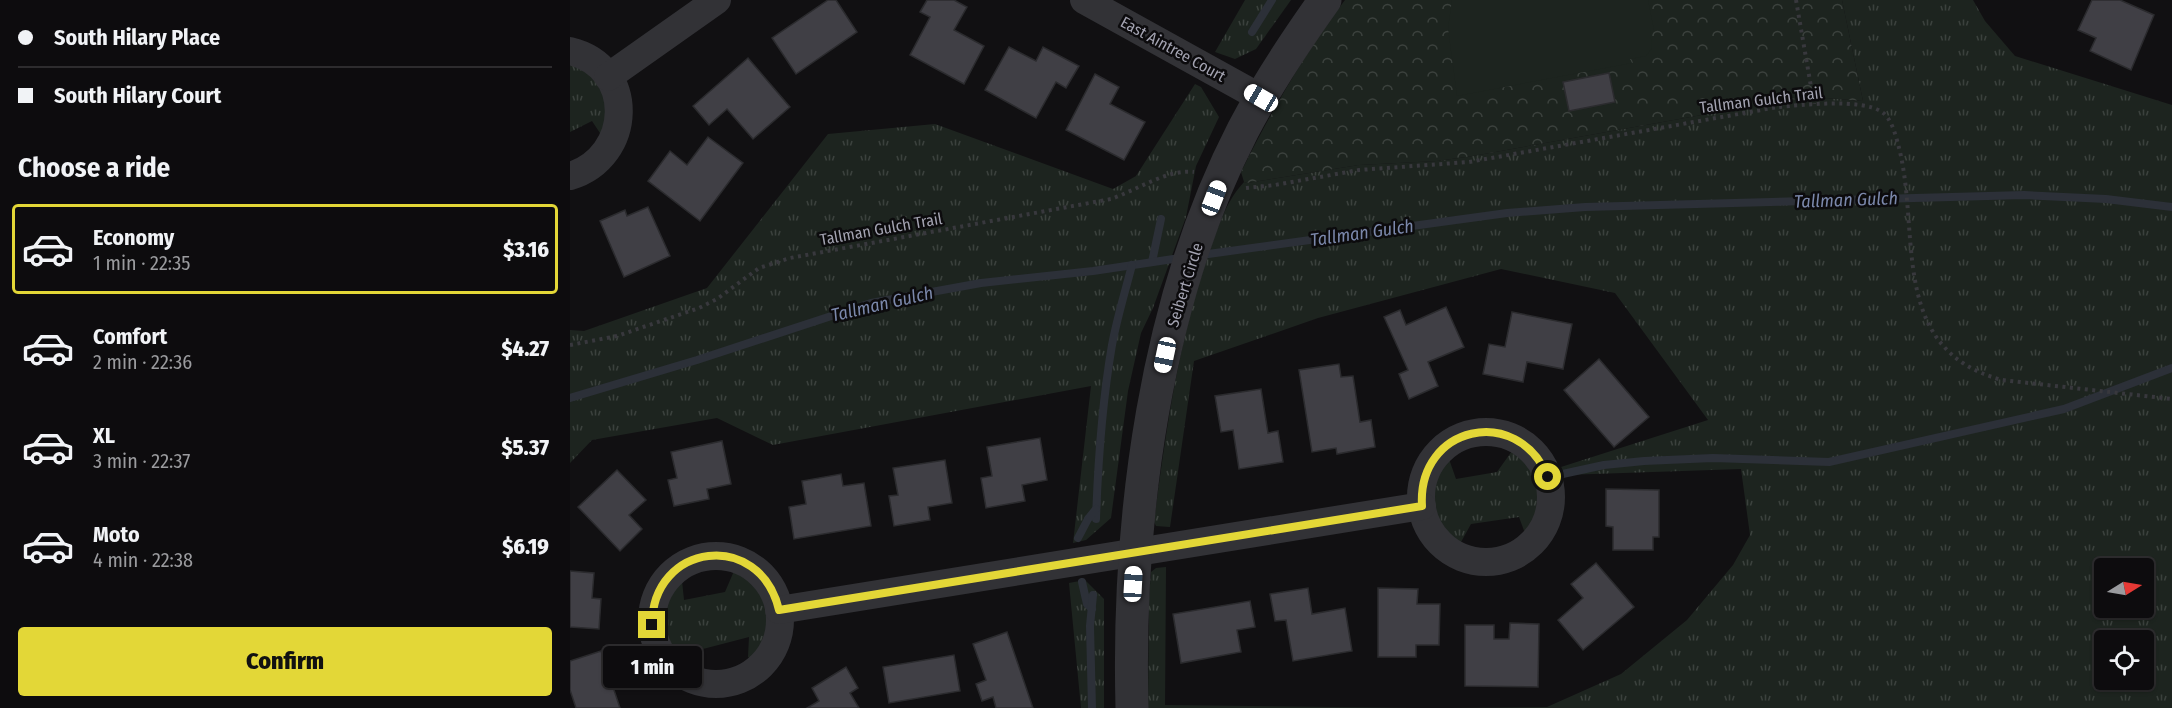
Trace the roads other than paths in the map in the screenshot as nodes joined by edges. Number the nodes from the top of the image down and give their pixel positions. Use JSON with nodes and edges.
{"nodes":[{"id":1,"x":717,"y":0,"type":"edge"},
{"id":2,"x":1084,"y":0,"type":"edge"},
{"id":3,"x":1325,"y":0,"type":"edge"},
{"id":4,"x":570,"y":51,"type":"edge"},
{"id":5,"x":608,"y":77,"type":"junction"},
{"id":6,"x":1261,"y":98,"type":"junction"},
{"id":7,"x":570,"y":176,"type":"edge"},
{"id":8,"x":1422,"y":506,"type":"junction"},
{"id":9,"x":1135,"y":553,"type":"junction"},
{"id":10,"x":779,"y":610,"type":"junction"},
{"id":11,"x":1132,"y":708,"type":"edge"}],
"edges":[{"from":1,"to":5,"type":"street"},
{"from":2,"to":6,"type":"street","name":"East Aintree Court"},
{"from":3,"to":6,"type":"street","name":"Seibert Circle"},
{"from":4,"to":5,"type":"street"},
{"from":5,"to":7,"type":"street"},
{"from":6,"to":9,"type":"street","name":"Seibert Circle"},
{"from":8,"to":8,"type":"street"},
{"from":8,"to":9,"type":"street"},
{"from":9,"to":10,"type":"street"},
{"from":9,"to":11,"type":"street","name":"Seibert Circle"},
{"from":10,"to":10,"type":"street"}]}
